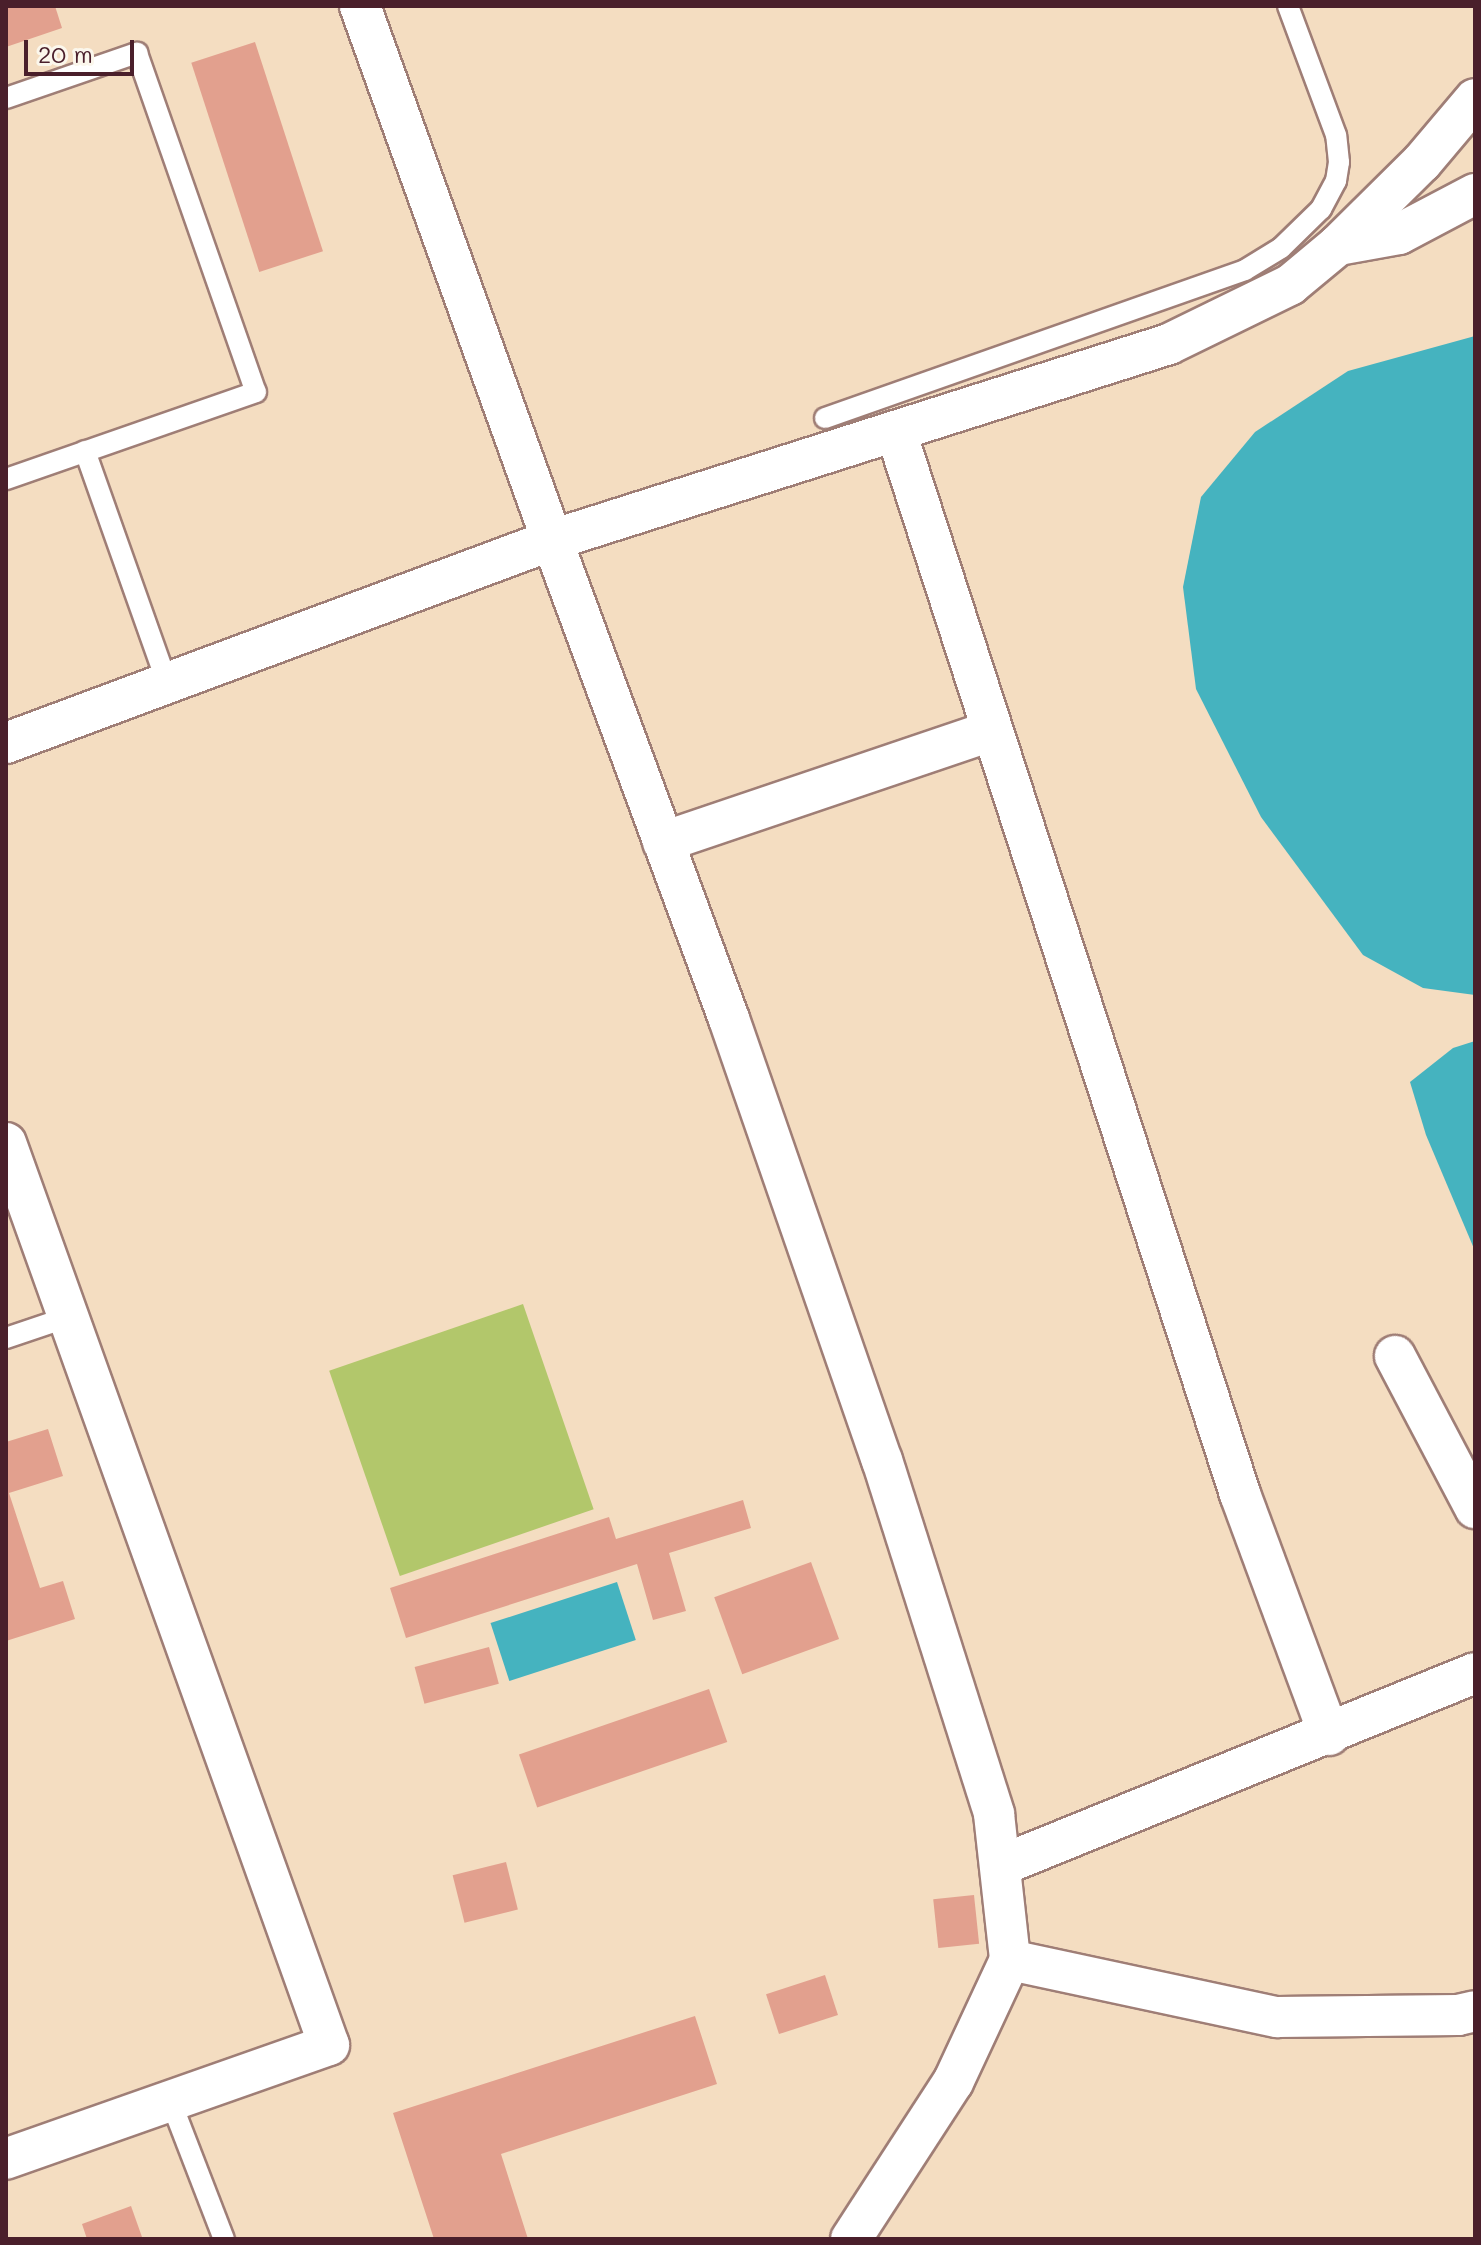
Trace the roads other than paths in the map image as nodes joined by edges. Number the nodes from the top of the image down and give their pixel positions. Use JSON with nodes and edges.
{"nodes":[{"id":1,"x":360,"y":6,"type":"edge"},
{"id":2,"x":1288,"y":6,"type":"edge"},
{"id":3,"x":6,"y":98,"type":"edge"},
{"id":4,"x":1475,"y":99,"type":"edge"},
{"id":5,"x":1475,"y":194,"type":"edge"},
{"id":6,"x":1338,"y":245,"type":"junction"},
{"id":7,"x":825,"y":418,"type":"dead end"},
{"id":8,"x":896,"y":432,"type":"junction"},
{"id":9,"x":85,"y":451,"type":"junction"},
{"id":10,"x":6,"y":479,"type":"edge"},
{"id":11,"x":552,"y":540,"type":"junction"},
{"id":12,"x":167,"y":683,"type":"junction"},
{"id":13,"x":991,"y":731,"type":"junction"},
{"id":14,"x":6,"y":743,"type":"edge"},
{"id":15,"x":663,"y":842,"type":"junction"},
{"id":16,"x":6,"y":1143,"type":"edge"},
{"id":17,"x":68,"y":1317,"type":"junction"},
{"id":18,"x":6,"y":1338,"type":"edge"},
{"id":19,"x":1395,"y":1356,"type":"dead end"},
{"id":20,"x":1475,"y":1508,"type":"edge"},
{"id":21,"x":1475,"y":1673,"type":"edge"},
{"id":22,"x":1329,"y":1735,"type":"junction"},
{"id":23,"x":1002,"y":1865,"type":"junction"},
{"id":24,"x":1010,"y":1960,"type":"junction"},
{"id":25,"x":1475,"y":2011,"type":"edge"},
{"id":26,"x":171,"y":2102,"type":"junction"},
{"id":27,"x":6,"y":2159,"type":"edge"},
{"id":28,"x":224,"y":2239,"type":"edge"},
{"id":29,"x":851,"y":2239,"type":"edge"}],
"edges":[{"from":1,"to":11,"type":"street"},
{"from":2,"to":7,"type":"lane"},
{"from":3,"to":9,"type":"lane"},
{"from":4,"to":6,"type":"street"},
{"from":5,"to":6,"type":"street"},
{"from":6,"to":8,"type":"street"},
{"from":8,"to":11,"type":"street"},
{"from":8,"to":13,"type":"street"},
{"from":9,"to":10,"type":"lane"},
{"from":9,"to":12,"type":"lane"},
{"from":11,"to":12,"type":"street"},
{"from":11,"to":15,"type":"street"},
{"from":12,"to":14,"type":"street"},
{"from":13,"to":15,"type":"street"},
{"from":13,"to":22,"type":"street"},
{"from":15,"to":23,"type":"street"},
{"from":16,"to":17,"type":"street"},
{"from":17,"to":18,"type":"lane"},
{"from":17,"to":26,"type":"street"},
{"from":19,"to":20,"type":"street"},
{"from":21,"to":22,"type":"street"},
{"from":22,"to":23,"type":"street"},
{"from":23,"to":24,"type":"street"},
{"from":24,"to":25,"type":"street"},
{"from":24,"to":29,"type":"street"},
{"from":26,"to":27,"type":"street"},
{"from":26,"to":28,"type":"lane"}]}
